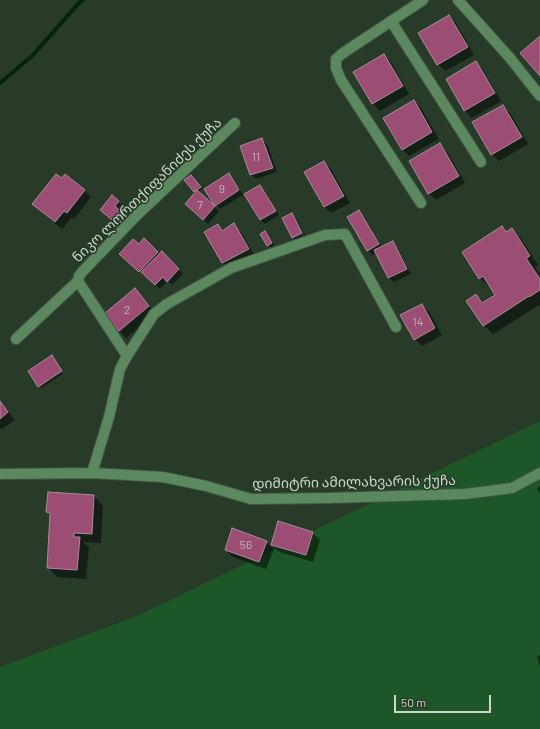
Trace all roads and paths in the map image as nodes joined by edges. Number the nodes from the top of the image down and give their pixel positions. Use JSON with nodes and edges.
{"nodes":[{"id":1,"x":423,"y":0,"type":"edge"},
{"id":2,"x":458,"y":0,"type":"edge"},
{"id":3,"x":391,"y":21,"type":"junction"},
{"id":4,"x":540,"y":96,"type":"edge"},
{"id":5,"x":236,"y":123,"type":"dead end"},
{"id":6,"x":481,"y":162,"type":"dead end"},
{"id":7,"x":422,"y":203,"type":"dead end"},
{"id":8,"x":78,"y":281,"type":"junction"},
{"id":9,"x":396,"y":326,"type":"dead end"},
{"id":10,"x":16,"y":339,"type":"dead end"},
{"id":11,"x":127,"y":356,"type":"junction"},
{"id":12,"x":92,"y":473,"type":"junction"},
{"id":13,"x":540,"y":473,"type":"edge"},
{"id":14,"x":0,"y":474,"type":"edge"}],
"edges":[{"from":1,"to":3,"type":"street"},
{"from":2,"to":4,"type":"street"},
{"from":3,"to":6,"type":"street"},
{"from":3,"to":7,"type":"street"},
{"from":5,"to":8,"type":"street","name":"ნიკო ლორთქიფანიძეს ქუჩა"},
{"from":8,"to":10,"type":"street"},
{"from":8,"to":11,"type":"street","name":"ნიკო ლორთქიფანიძეს ქუჩა"},
{"from":9,"to":11,"type":"street"},
{"from":11,"to":12,"type":"street"},
{"from":12,"to":13,"type":"street","name":"დიმიტრი ამილახვარის ქუჩა"},
{"from":12,"to":14,"type":"street","name":"დიმიტრი ამილახვარის ქუჩა"}]}
